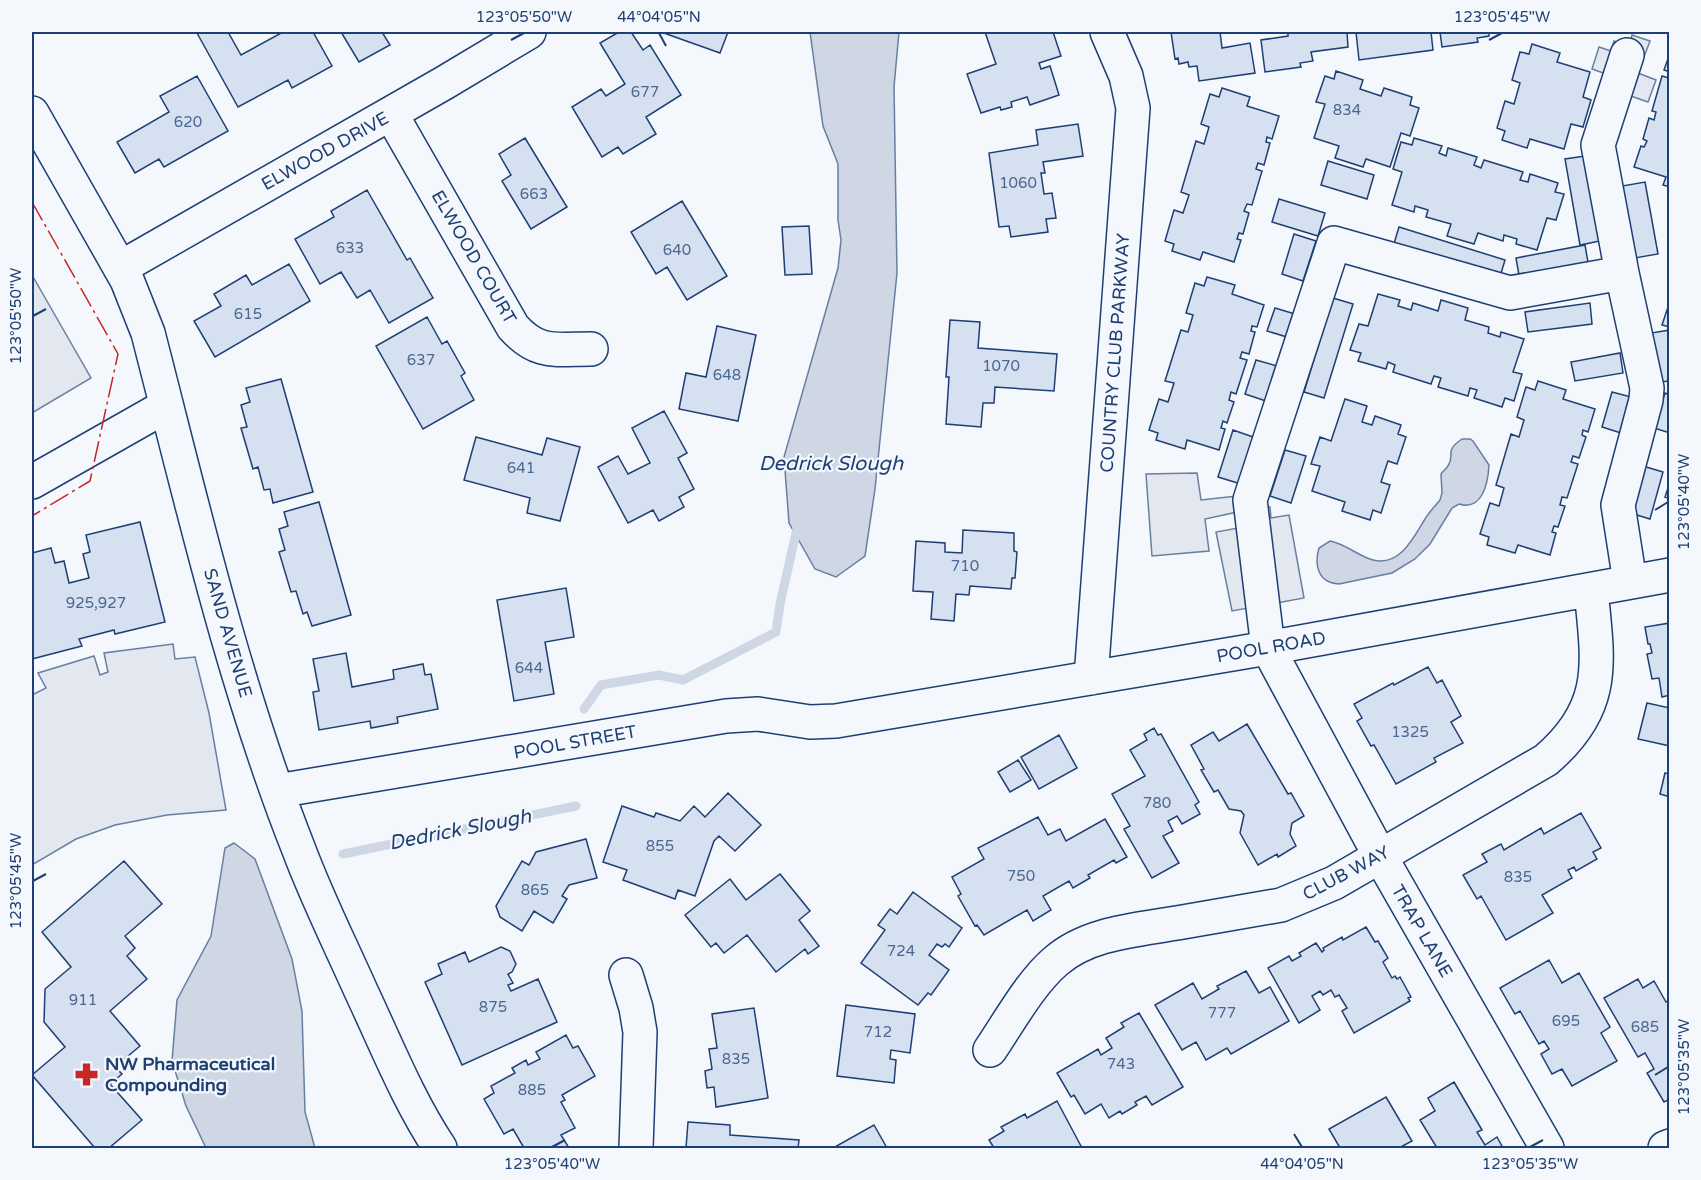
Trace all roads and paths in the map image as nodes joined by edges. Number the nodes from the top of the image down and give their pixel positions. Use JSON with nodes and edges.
{"nodes":[{"id":1,"x":529,"y":32,"type":"edge"},
{"id":2,"x":1107,"y":32,"type":"edge"},
{"id":3,"x":1626,"y":56,"type":"dead end"},
{"id":4,"x":32,"y":113,"type":"edge"},
{"id":5,"x":391,"y":114,"type":"junction"},
{"id":6,"x":120,"y":268,"type":"junction"},
{"id":7,"x":1622,"y":273,"type":"junction"},
{"id":8,"x":591,"y":349,"type":"dead end"},
{"id":9,"x":166,"y":406,"type":"junction"},
{"id":10,"x":32,"y":482,"type":"edge"},
{"id":11,"x":1670,"y":575,"type":"edge"},
{"id":12,"x":1630,"y":582,"type":"junction"},
{"id":13,"x":1591,"y":590,"type":"junction"},
{"id":14,"x":1268,"y":648,"type":"junction"},
{"id":15,"x":1091,"y":678,"type":"junction"},
{"id":16,"x":873,"y":715,"type":"joint"},
{"id":17,"x":277,"y":791,"type":"junction"},
{"id":18,"x":1380,"y":856,"type":"junction"},
{"id":19,"x":626,"y":975,"type":"dead end"},
{"id":20,"x":990,"y":1050,"type":"dead end"},
{"id":21,"x":1670,"y":1146,"type":"edge"},
{"id":22,"x":440,"y":1149,"type":"edge"},
{"id":23,"x":636,"y":1149,"type":"edge"},
{"id":24,"x":1547,"y":1149,"type":"edge"},
{"id":25,"x":1665,"y":1149,"type":"edge"}],
"edges":[{"from":1,"to":5,"type":"street","name":"ELWOOD DRIVE"},
{"from":2,"to":15,"type":"street","name":"COUNTRY CLUB PARKWAY"},
{"from":3,"to":7,"type":"street"},
{"from":4,"to":6,"type":"street","name":"SAND AVENUE"},
{"from":5,"to":6,"type":"street","name":"ELWOOD DRIVE"},
{"from":5,"to":8,"type":"street","name":"ELWOOD COURT"},
{"from":6,"to":9,"type":"street","name":"SAND AVENUE"},
{"from":7,"to":12,"type":"street"},
{"from":7,"to":14,"type":"street"},
{"from":9,"to":10,"type":"street"},
{"from":9,"to":17,"type":"street","name":"SAND AVENUE"},
{"from":11,"to":12,"type":"street","name":"POOL ROAD"},
{"from":12,"to":13,"type":"street","name":"POOL ROAD"},
{"from":13,"to":14,"type":"street","name":"POOL ROAD"},
{"from":13,"to":18,"type":"street","name":"CLUB WAY"},
{"from":14,"to":15,"type":"street","name":"POOL ROAD"},
{"from":14,"to":18,"type":"street","name":"TRAP LANE"},
{"from":15,"to":16,"type":"street","name":"POOL ROAD"},
{"from":16,"to":17,"type":"street","name":"POOL STREET"},
{"from":17,"to":22,"type":"street","name":"SAND AVENUE"},
{"from":18,"to":20,"type":"street","name":"CLUB WAY"},
{"from":18,"to":24,"type":"street","name":"TRAP LANE"},
{"from":19,"to":23,"type":"street"},
{"from":21,"to":25,"type":"street"}]}
